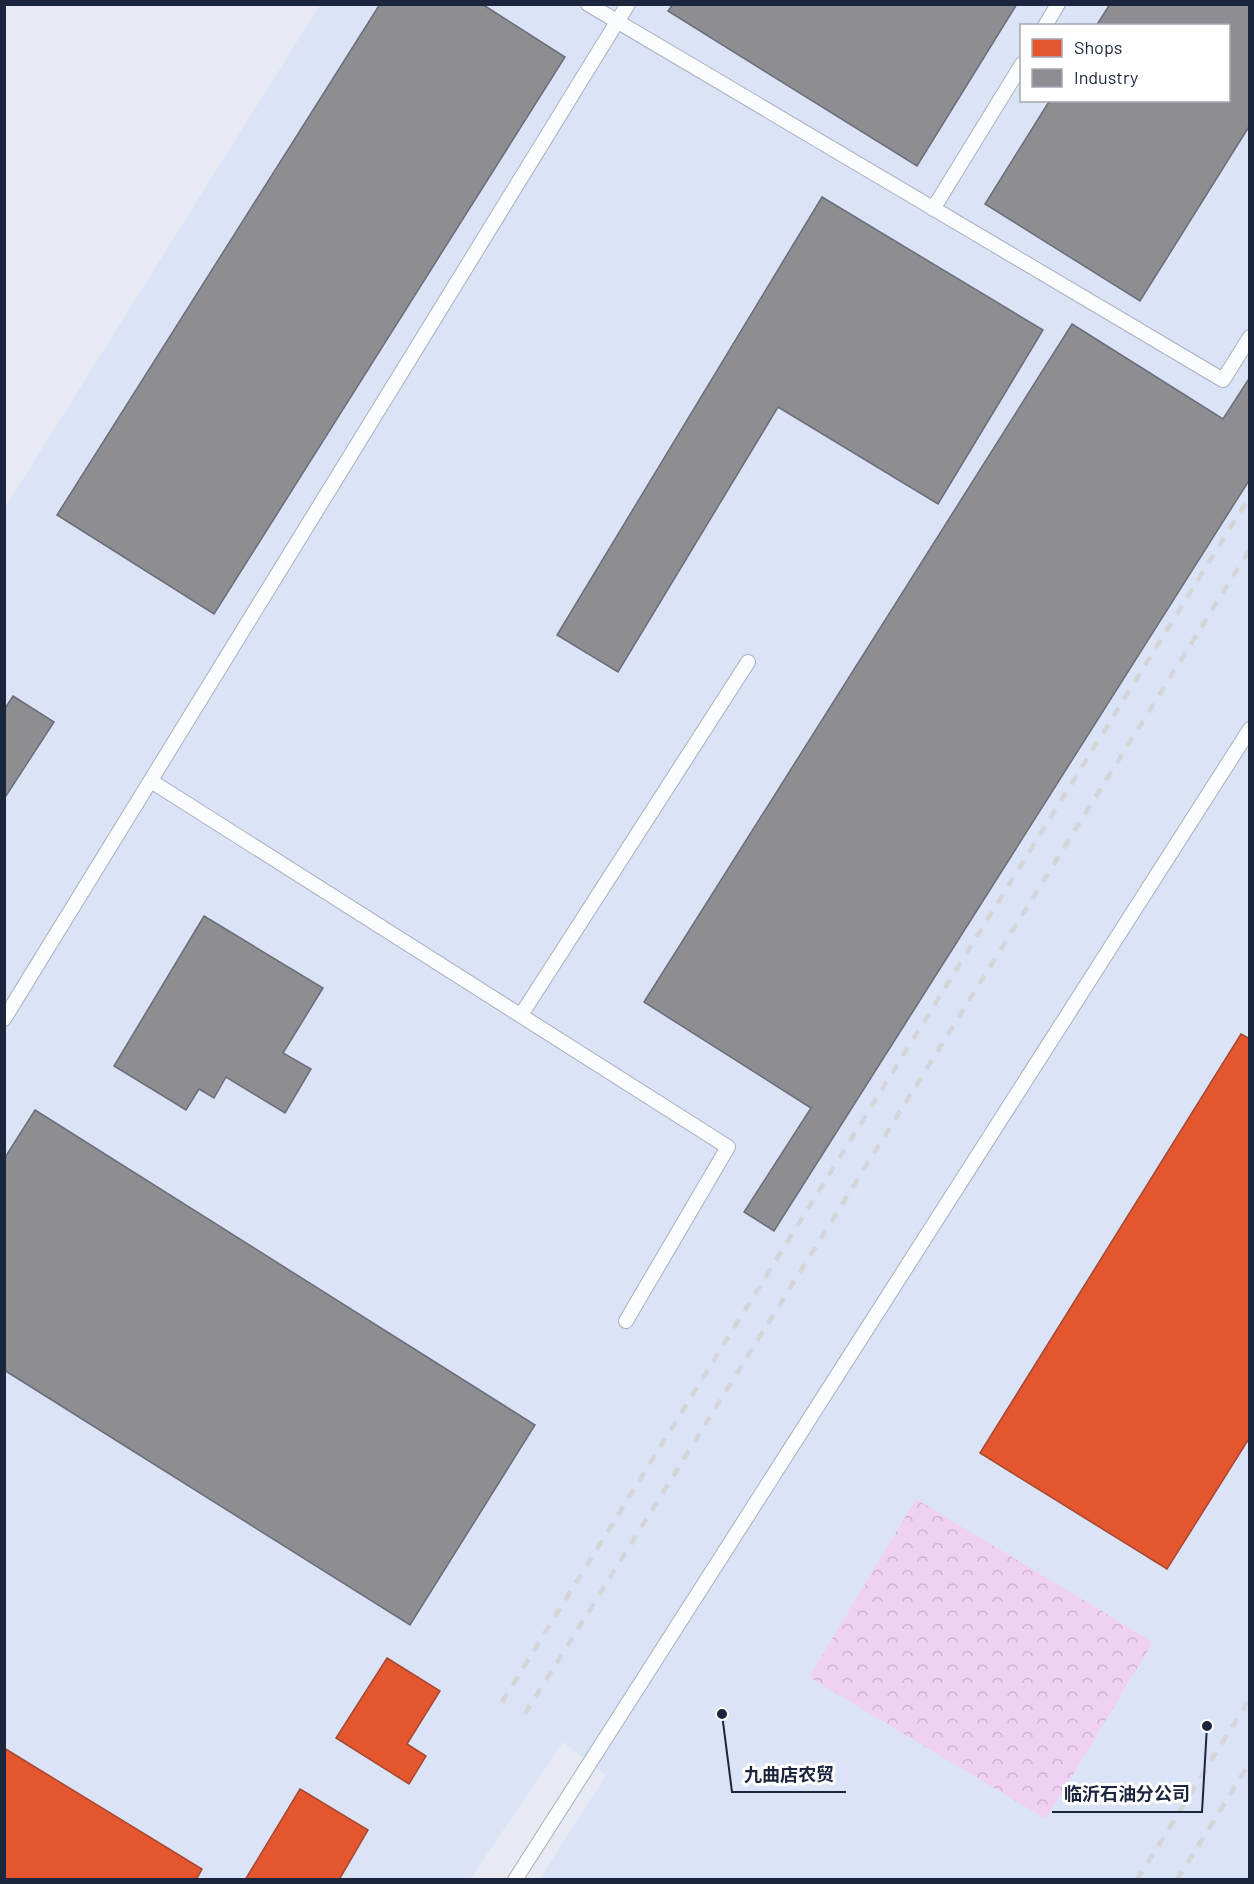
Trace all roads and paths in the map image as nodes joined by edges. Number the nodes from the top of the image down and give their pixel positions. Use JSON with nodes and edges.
{"nodes":[{"id":1,"x":588,"y":4,"type":"edge"},
{"id":2,"x":628,"y":4,"type":"edge"},
{"id":3,"x":1058,"y":4,"type":"edge"},
{"id":4,"x":617,"y":23,"type":"junction"},
{"id":5,"x":1046,"y":24,"type":"edge"},
{"id":6,"x":1020,"y":67,"type":"edge"},
{"id":7,"x":933,"y":209,"type":"junction"},
{"id":8,"x":1250,"y":338,"type":"edge"},
{"id":9,"x":748,"y":662,"type":"dead end"},
{"id":10,"x":1250,"y":729,"type":"edge"},
{"id":11,"x":151,"y":781,"type":"junction"},
{"id":12,"x":521,"y":1015,"type":"junction"},
{"id":13,"x":4,"y":1019,"type":"edge"},
{"id":14,"x":626,"y":1321,"type":"dead end"},
{"id":15,"x":515,"y":1880,"type":"edge"}],
"edges":[{"from":1,"to":4,"type":"lane"},
{"from":2,"to":4,"type":"lane"},
{"from":3,"to":5,"type":"lane"},
{"from":4,"to":7,"type":"lane"},
{"from":4,"to":11,"type":"lane"},
{"from":6,"to":7,"type":"lane"},
{"from":7,"to":8,"type":"lane"},
{"from":9,"to":12,"type":"lane"},
{"from":10,"to":15,"type":"lane"},
{"from":11,"to":12,"type":"lane"},
{"from":11,"to":13,"type":"lane"},
{"from":12,"to":14,"type":"lane"}]}
